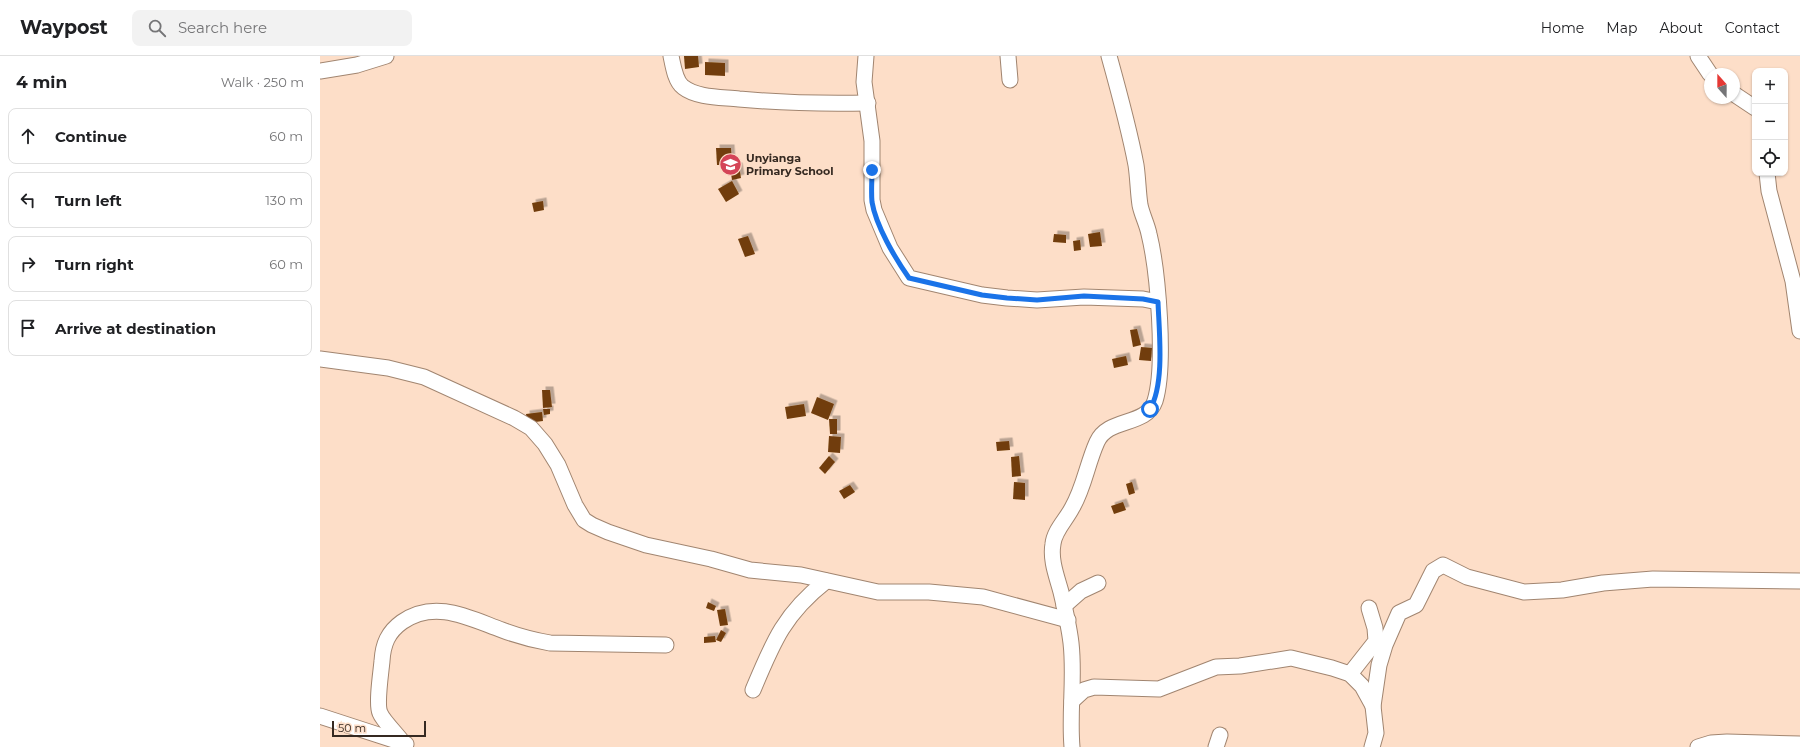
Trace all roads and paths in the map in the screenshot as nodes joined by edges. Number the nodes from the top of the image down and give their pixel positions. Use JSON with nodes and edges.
{"nodes":[{"id":1,"x":386,"y":56,"type":"edge"},
{"id":2,"x":671,"y":56,"type":"edge"},
{"id":3,"x":866,"y":56,"type":"edge"},
{"id":4,"x":1008,"y":56,"type":"edge"},
{"id":5,"x":1109,"y":56,"type":"edge"},
{"id":6,"x":1698,"y":56,"type":"edge"},
{"id":7,"x":1706,"y":68,"type":"edge"},
{"id":8,"x":320,"y":71,"type":"edge"},
{"id":9,"x":1010,"y":80,"type":"dead end"},
{"id":10,"x":1740,"y":98,"type":"edge"},
{"id":11,"x":868,"y":103,"type":"junction"},
{"id":12,"x":1752,"y":106,"type":"edge"},
{"id":13,"x":1767,"y":176,"type":"edge"},
{"id":14,"x":1158,"y":302,"type":"junction"},
{"id":15,"x":1800,"y":331,"type":"edge"},
{"id":16,"x":320,"y":359,"type":"edge"},
{"id":17,"x":826,"y":581,"type":"junction"},
{"id":18,"x":1800,"y":581,"type":"edge"},
{"id":19,"x":1098,"y":583,"type":"dead end"},
{"id":20,"x":1369,"y":608,"type":"dead end"},
{"id":21,"x":1066,"y":613,"type":"junction"},
{"id":22,"x":666,"y":645,"type":"dead end"},
{"id":23,"x":1350,"y":674,"type":"junction"},
{"id":24,"x":753,"y":690,"type":"dead end"},
{"id":25,"x":1072,"y":700,"type":"junction"},
{"id":26,"x":1373,"y":706,"type":"junction"},
{"id":27,"x":320,"y":716,"type":"edge"},
{"id":28,"x":1800,"y":744,"type":"edge"},
{"id":29,"x":409,"y":745,"type":"edge"},
{"id":30,"x":1072,"y":747,"type":"edge"},
{"id":31,"x":1372,"y":747,"type":"edge"},
{"id":32,"x":1698,"y":747,"type":"edge"}],
"edges":[{"from":1,"to":8,"type":"street"},
{"from":2,"to":11,"type":"street"},
{"from":3,"to":11,"type":"street"},
{"from":4,"to":9,"type":"street"},
{"from":5,"to":14,"type":"street"},
{"from":6,"to":7,"type":"street"},
{"from":10,"to":12,"type":"street"},
{"from":11,"to":14,"type":"street"},
{"from":13,"to":15,"type":"street"},
{"from":14,"to":21,"type":"street"},
{"from":16,"to":17,"type":"street"},
{"from":17,"to":21,"type":"street"},
{"from":17,"to":24,"type":"street"},
{"from":18,"to":26,"type":"street"},
{"from":19,"to":21,"type":"street"},
{"from":20,"to":23,"type":"street"},
{"from":21,"to":25,"type":"street"},
{"from":22,"to":29,"type":"street"},
{"from":23,"to":25,"type":"street"},
{"from":23,"to":26,"type":"street"},
{"from":25,"to":30,"type":"street"},
{"from":26,"to":31,"type":"street"},
{"from":27,"to":29,"type":"street"},
{"from":28,"to":32,"type":"street"}]}
